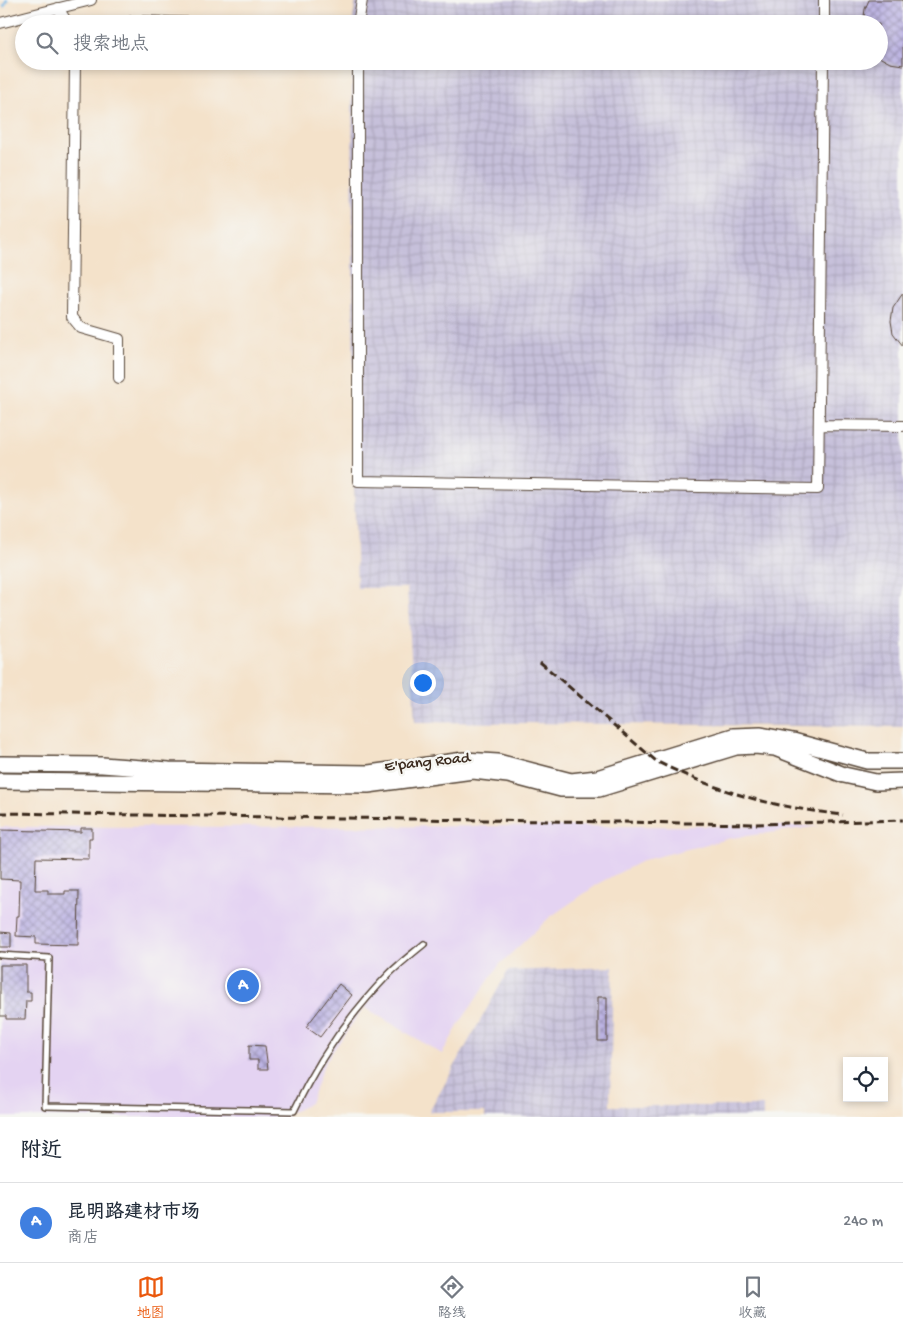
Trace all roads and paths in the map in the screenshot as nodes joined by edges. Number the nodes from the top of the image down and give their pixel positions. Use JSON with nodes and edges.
{"nodes":[{"id":1,"x":91,"y":0,"type":"edge"},
{"id":2,"x":362,"y":0,"type":"edge"},
{"id":3,"x":824,"y":0,"type":"edge"},
{"id":4,"x":58,"y":8,"type":"junction"},
{"id":5,"x":31,"y":15,"type":"edge"},
{"id":6,"x":62,"y":15,"type":"edge"},
{"id":7,"x":359,"y":15,"type":"edge"},
{"id":8,"x":824,"y":15,"type":"edge"},
{"id":9,"x":15,"y":19,"type":"edge"},
{"id":10,"x":0,"y":23,"type":"edge"},
{"id":11,"x":75,"y":70,"type":"edge"},
{"id":12,"x":358,"y":70,"type":"edge"},
{"id":13,"x":823,"y":70,"type":"edge"},
{"id":14,"x":119,"y":378,"type":"dead end"},
{"id":15,"x":819,"y":424,"type":"junction"},
{"id":16,"x":903,"y":426,"type":"edge"},
{"id":17,"x":903,"y":761,"type":"edge"},
{"id":18,"x":0,"y":764,"type":"edge"},
{"id":19,"x":0,"y":781,"type":"edge"},
{"id":20,"x":903,"y":782,"type":"edge"},
{"id":21,"x":424,"y":944,"type":"dead end"},
{"id":22,"x":0,"y":955,"type":"edge"}],
"edges":[{"from":1,"to":4,"type":"street"},
{"from":2,"to":7,"type":"street"},
{"from":3,"to":8,"type":"street"},
{"from":4,"to":5,"type":"street"},
{"from":4,"to":6,"type":"street"},
{"from":9,"to":10,"type":"street"},
{"from":11,"to":14,"type":"street"},
{"from":12,"to":15,"type":"street"},
{"from":13,"to":15,"type":"street"},
{"from":15,"to":16,"type":"street"},
{"from":17,"to":18,"type":"main road","name":"E'pang Road"},
{"from":19,"to":20,"type":"main road","name":"E'pang Road"},
{"from":21,"to":22,"type":"lane"}]}
